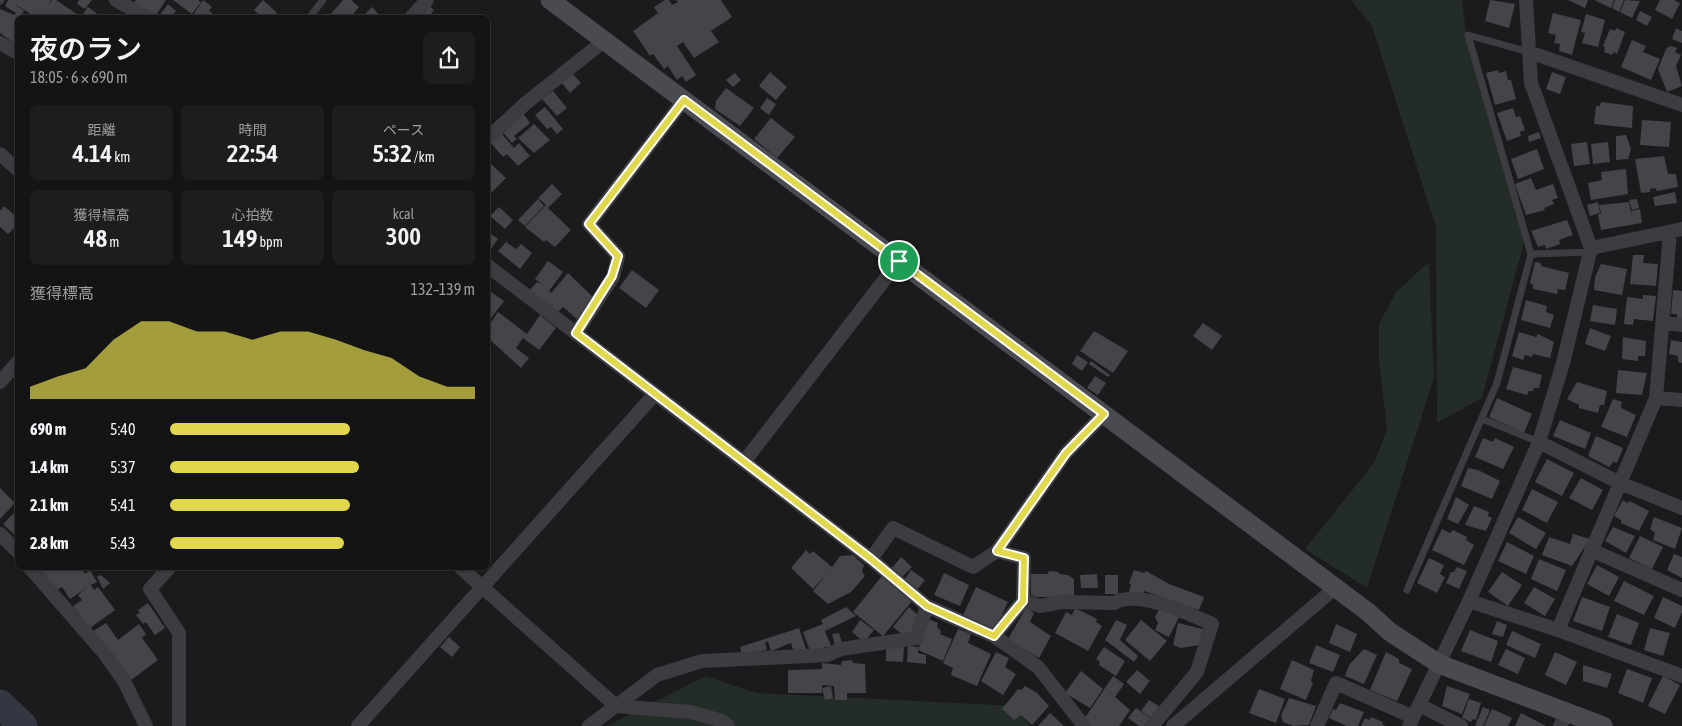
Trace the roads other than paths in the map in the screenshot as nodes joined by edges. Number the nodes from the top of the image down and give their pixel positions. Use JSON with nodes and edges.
{"nodes":[{"id":1,"x":324,"y":0,"type":"edge"},
{"id":2,"x":427,"y":0,"type":"edge"},
{"id":3,"x":550,"y":0,"type":"edge"},
{"id":4,"x":1526,"y":0,"type":"edge"},
{"id":5,"x":126,"y":2,"type":"edge"},
{"id":6,"x":143,"y":15,"type":"edge"},
{"id":7,"x":312,"y":15,"type":"edge"},
{"id":8,"x":414,"y":15,"type":"edge"},
{"id":9,"x":604,"y":41,"type":"junction"},
{"id":10,"x":0,"y":43,"type":"edge"},
{"id":11,"x":15,"y":51,"type":"edge"},
{"id":12,"x":1529,"y":52,"type":"junction"},
{"id":13,"x":684,"y":100,"type":"junction"},
{"id":14,"x":1682,"y":105,"type":"edge"},
{"id":15,"x":490,"y":136,"type":"edge"},
{"id":16,"x":0,"y":154,"type":"edge"},
{"id":17,"x":15,"y":167,"type":"edge"},
{"id":18,"x":1676,"y":230,"type":"edge"},
{"id":19,"x":1590,"y":250,"type":"junction"},
{"id":20,"x":1531,"y":254,"type":"junction"},
{"id":21,"x":899,"y":261,"type":"junction"},
{"id":22,"x":490,"y":268,"type":"edge"},
{"id":23,"x":1663,"y":324,"type":"junction"},
{"id":24,"x":1682,"y":325,"type":"edge"},
{"id":25,"x":576,"y":333,"type":"junction"},
{"id":26,"x":15,"y":365,"type":"edge"},
{"id":27,"x":0,"y":382,"type":"edge"},
{"id":28,"x":654,"y":395,"type":"junction"},
{"id":29,"x":1656,"y":398,"type":"junction"},
{"id":30,"x":1682,"y":400,"type":"edge"},
{"id":31,"x":1104,"y":414,"type":"junction"},
{"id":32,"x":1482,"y":420,"type":"junction"},
{"id":33,"x":1539,"y":442,"type":"junction"},
{"id":34,"x":744,"y":462,"type":"junction"},
{"id":35,"x":1620,"y":483,"type":"junction"},
{"id":36,"x":1682,"y":508,"type":"edge"},
{"id":37,"x":0,"y":534,"type":"edge"},
{"id":38,"x":15,"y":549,"type":"edge"},
{"id":39,"x":1591,"y":550,"type":"junction"},
{"id":40,"x":997,"y":551,"type":"junction"},
{"id":41,"x":871,"y":559,"type":"junction"},
{"id":42,"x":32,"y":570,"type":"edge"},
{"id":43,"x":167,"y":570,"type":"edge"},
{"id":44,"x":463,"y":570,"type":"edge"},
{"id":45,"x":483,"y":587,"type":"junction"},
{"id":46,"x":1335,"y":588,"type":"junction"},
{"id":47,"x":1407,"y":590,"type":"dead end"},
{"id":48,"x":1682,"y":590,"type":"edge"},
{"id":49,"x":1023,"y":601,"type":"junction"},
{"id":50,"x":1469,"y":601,"type":"junction"},
{"id":51,"x":927,"y":606,"type":"junction"},
{"id":52,"x":1558,"y":630,"type":"junction"},
{"id":53,"x":994,"y":636,"type":"junction"},
{"id":54,"x":1440,"y":664,"type":"junction"},
{"id":55,"x":1682,"y":676,"type":"edge"},
{"id":56,"x":616,"y":706,"type":"junction"},
{"id":57,"x":1413,"y":716,"type":"edge"},
{"id":58,"x":1564,"y":719,"type":"edge"},
{"id":59,"x":146,"y":726,"type":"edge"},
{"id":60,"x":179,"y":726,"type":"edge"},
{"id":61,"x":358,"y":726,"type":"edge"},
{"id":62,"x":589,"y":726,"type":"edge"},
{"id":63,"x":728,"y":726,"type":"edge"},
{"id":64,"x":1084,"y":726,"type":"edge"},
{"id":65,"x":1152,"y":726,"type":"edge"},
{"id":66,"x":1173,"y":726,"type":"edge"},
{"id":67,"x":1317,"y":726,"type":"edge"},
{"id":68,"x":1461,"y":726,"type":"edge"},
{"id":69,"x":1603,"y":726,"type":"edge"}],
"edges":[{"from":1,"to":7,"type":"lane"},
{"from":2,"to":8,"type":"street"},
{"from":3,"to":9,"type":"street"},
{"from":4,"to":12,"type":"street"},
{"from":5,"to":6,"type":"street"},
{"from":9,"to":13,"type":"street"},
{"from":9,"to":15,"type":"street"},
{"from":10,"to":11,"type":"street"},
{"from":12,"to":14,"type":"street"},
{"from":12,"to":19,"type":"street"},
{"from":12,"to":20,"type":"lane"},
{"from":13,"to":21,"type":"street"},
{"from":13,"to":25,"type":"street"},
{"from":16,"to":17,"type":"street"},
{"from":18,"to":19,"type":"street"},
{"from":18,"to":23,"type":"street"},
{"from":19,"to":20,"type":"lane"},
{"from":19,"to":33,"type":"street"},
{"from":20,"to":32,"type":"lane"},
{"from":21,"to":31,"type":"street"},
{"from":21,"to":34,"type":"street"},
{"from":22,"to":25,"type":"street"},
{"from":23,"to":24,"type":"street"},
{"from":23,"to":29,"type":"street"},
{"from":25,"to":28,"type":"street"},
{"from":26,"to":27,"type":"street"},
{"from":28,"to":34,"type":"street"},
{"from":28,"to":45,"type":"street"},
{"from":29,"to":30,"type":"street"},
{"from":29,"to":35,"type":"street"},
{"from":31,"to":40,"type":"street"},
{"from":31,"to":46,"type":"street"},
{"from":32,"to":33,"type":"lane"},
{"from":32,"to":47,"type":"lane"},
{"from":33,"to":35,"type":"street"},
{"from":33,"to":50,"type":"street"},
{"from":34,"to":41,"type":"street"},
{"from":35,"to":36,"type":"street"},
{"from":35,"to":39,"type":"street"},
{"from":37,"to":38,"type":"street"},
{"from":39,"to":48,"type":"street"},
{"from":39,"to":52,"type":"street"},
{"from":40,"to":41,"type":"street"},
{"from":40,"to":49,"type":"street"},
{"from":41,"to":51,"type":"street"},
{"from":42,"to":59,"type":"street"},
{"from":43,"to":60,"type":"street"},
{"from":44,"to":45,"type":"street"},
{"from":45,"to":56,"type":"street"},
{"from":45,"to":61,"type":"street"},
{"from":46,"to":54,"type":"street"},
{"from":46,"to":66,"type":"street"},
{"from":49,"to":53,"type":"street"},
{"from":49,"to":65,"type":"street"},
{"from":50,"to":52,"type":"street"},
{"from":50,"to":54,"type":"street"},
{"from":51,"to":53,"type":"street"},
{"from":51,"to":56,"type":"street"},
{"from":52,"to":55,"type":"street"},
{"from":53,"to":64,"type":"street"},
{"from":54,"to":57,"type":"street"},
{"from":54,"to":58,"type":"street"},
{"from":56,"to":62,"type":"street"},
{"from":56,"to":63,"type":"street"},
{"from":57,"to":67,"type":"street"},
{"from":57,"to":68,"type":"street"},
{"from":58,"to":69,"type":"street"}]}
